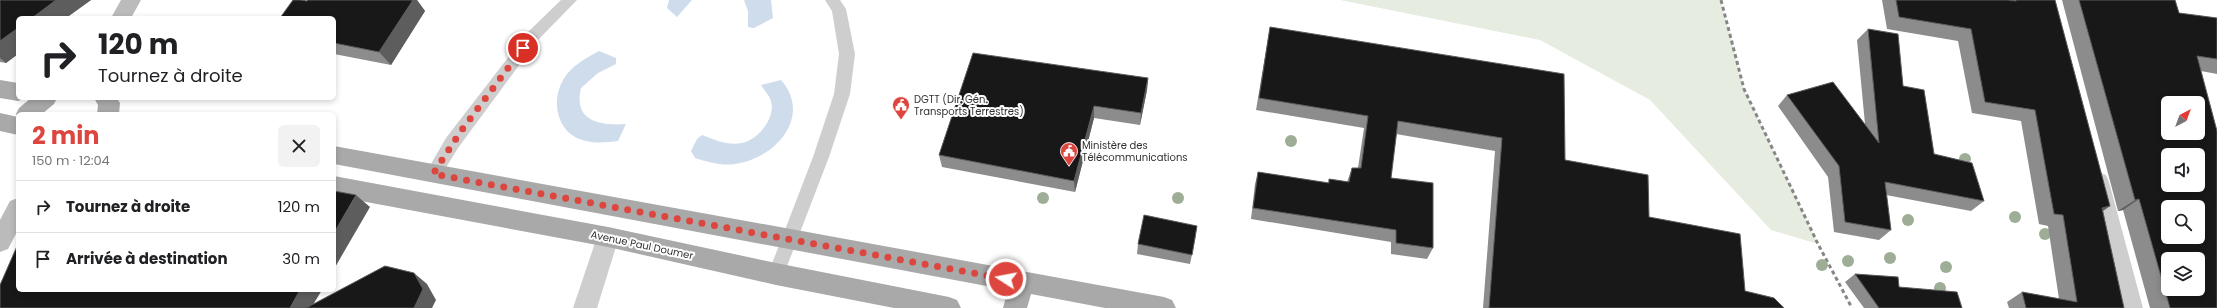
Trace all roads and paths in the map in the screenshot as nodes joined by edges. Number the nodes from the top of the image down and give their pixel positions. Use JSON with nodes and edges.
{"nodes":[{"id":1,"x":130,"y":0,"type":"edge"},
{"id":2,"x":570,"y":0,"type":"edge"},
{"id":3,"x":832,"y":0,"type":"edge"},
{"id":4,"x":122,"y":16,"type":"edge"},
{"id":5,"x":0,"y":89,"type":"edge"},
{"id":6,"x":16,"y":92,"type":"edge"},
{"id":7,"x":43,"y":100,"type":"edge"},
{"id":8,"x":107,"y":100,"type":"edge"},
{"id":9,"x":29,"y":112,"type":"edge"},
{"id":10,"x":108,"y":112,"type":"edge"},
{"id":11,"x":0,"y":122,"type":"edge"},
{"id":12,"x":16,"y":126,"type":"edge"},
{"id":13,"x":336,"y":155,"type":"edge"},
{"id":14,"x":2092,"y":162,"type":"edge"},
{"id":15,"x":433,"y":174,"type":"junction"},
{"id":16,"x":336,"y":186,"type":"edge"},
{"id":17,"x":16,"y":212,"type":"edge"},
{"id":18,"x":608,"y":237,"type":"junction"},
{"id":19,"x":791,"y":238,"type":"junction"},
{"id":20,"x":0,"y":242,"type":"edge"},
{"id":21,"x":776,"y":274,"type":"junction"},
{"id":22,"x":1022,"y":282,"type":"junction"},
{"id":23,"x":585,"y":308,"type":"edge"},
{"id":24,"x":949,"y":308,"type":"edge"},
{"id":25,"x":1015,"y":308,"type":"edge"},
{"id":26,"x":1164,"y":308,"type":"edge"},
{"id":27,"x":2131,"y":308,"type":"edge"}],
"edges":[{"from":1,"to":4,"type":"main road"},
{"from":2,"to":15,"type":"lane"},
{"from":3,"to":19,"type":"lane"},
{"from":5,"to":6,"type":"main road"},
{"from":7,"to":9,"type":"main road"},
{"from":8,"to":10,"type":"main road"},
{"from":11,"to":12,"type":"main road"},
{"from":13,"to":15,"type":"main road"},
{"from":14,"to":27,"type":"street"},
{"from":15,"to":19,"type":"main road"},
{"from":16,"to":18,"type":"main road","name":"Avenue Paul Doumer"},
{"from":17,"to":20,"type":"main road"},
{"from":18,"to":21,"type":"main road","name":"Avenue Paul Doumer"},
{"from":18,"to":23,"type":"street"},
{"from":19,"to":21,"type":"lane"},
{"from":19,"to":22,"type":"main road"},
{"from":21,"to":24,"type":"main road","name":"Avenue Paul Doumer"},
{"from":22,"to":25,"type":"main road"},
{"from":22,"to":26,"type":"main road"}]}
